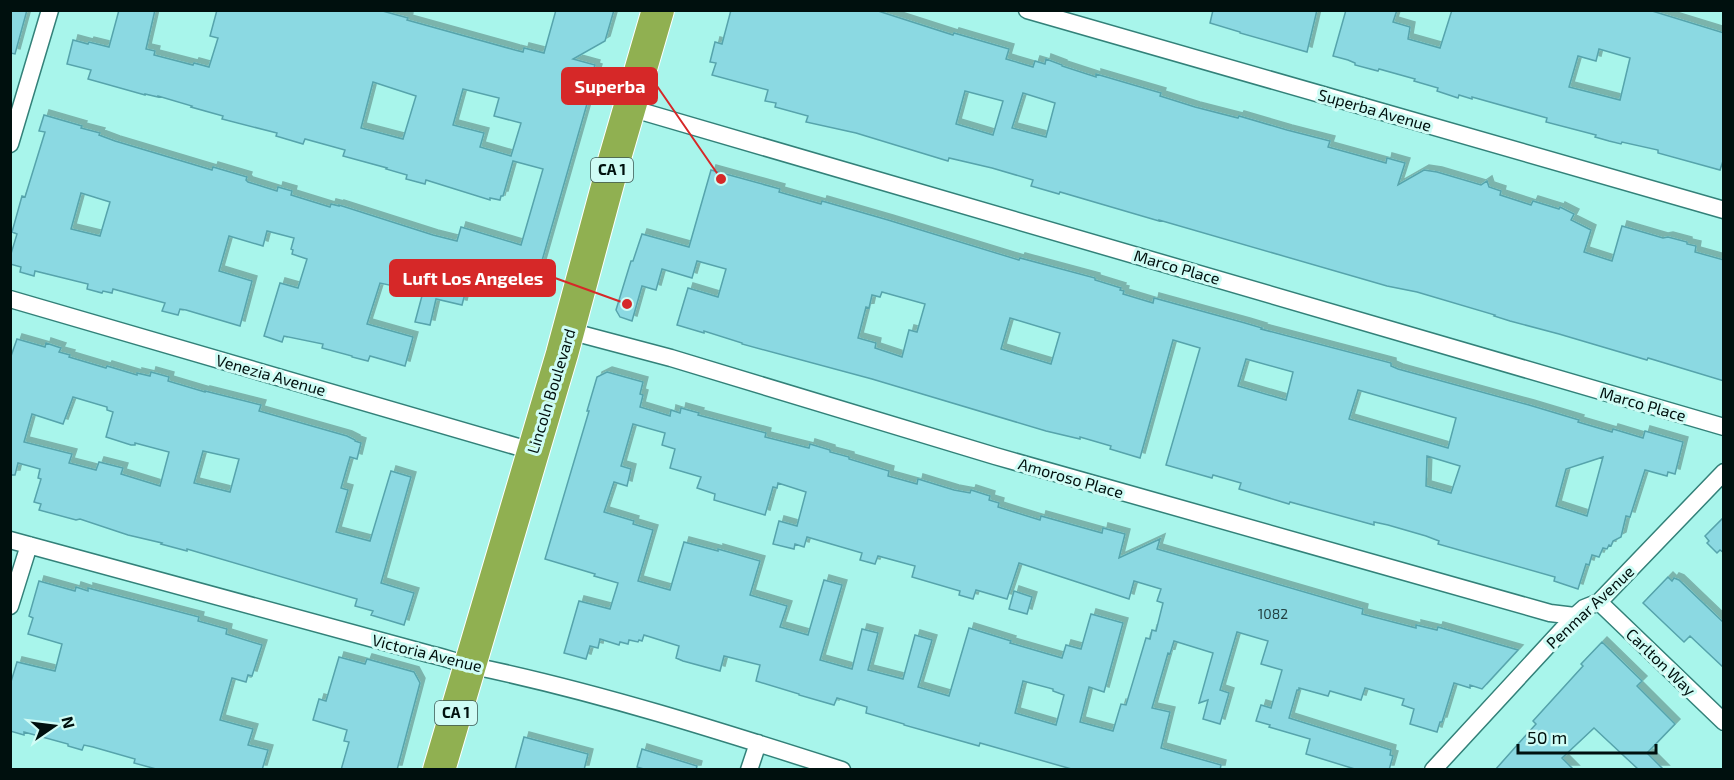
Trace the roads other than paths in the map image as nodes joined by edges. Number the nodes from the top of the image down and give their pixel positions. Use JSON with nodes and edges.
{"nodes":[{"id":1,"x":50,"y":10,"type":"edge"},
{"id":2,"x":658,"y":10,"type":"edge"},
{"id":3,"x":1027,"y":10,"type":"edge"},
{"id":4,"x":630,"y":108,"type":"junction"},
{"id":5,"x":10,"y":144,"type":"edge"},
{"id":6,"x":1724,"y":210,"type":"edge"},
{"id":7,"x":10,"y":299,"type":"edge"},
{"id":8,"x":569,"y":331,"type":"junction"},
{"id":9,"x":1724,"y":427,"type":"edge"},
{"id":10,"x":532,"y":451,"type":"junction"},
{"id":11,"x":1724,"y":472,"type":"edge"},
{"id":12,"x":10,"y":540,"type":"edge"},
{"id":13,"x":29,"y":545,"type":"junction"},
{"id":14,"x":1599,"y":602,"type":"junction"},
{"id":15,"x":10,"y":606,"type":"edge"},
{"id":16,"x":1575,"y":616,"type":"junction"},
{"id":17,"x":471,"y":666,"type":"junction"},
{"id":18,"x":1724,"y":722,"type":"edge"},
{"id":19,"x":758,"y":743,"type":"junction"},
{"id":20,"x":439,"y":770,"type":"edge"},
{"id":21,"x":749,"y":770,"type":"edge"},
{"id":22,"x":842,"y":770,"type":"edge"},
{"id":23,"x":1433,"y":770,"type":"edge"}],
"edges":[{"from":1,"to":5,"type":"street"},
{"from":2,"to":4,"type":"highway","name":"Lincoln Boulevard","number":"CA 1"},
{"from":3,"to":6,"type":"street","name":"Superba Avenue"},
{"from":4,"to":8,"type":"highway","name":"Lincoln Boulevard","number":"CA 1"},
{"from":4,"to":9,"type":"street","name":"Marco Place"},
{"from":7,"to":10,"type":"street","name":"Venezia Avenue"},
{"from":8,"to":10,"type":"highway","name":"Lincoln Boulevard","number":"CA 1"},
{"from":8,"to":16,"type":"street","name":"Amoroso Place"},
{"from":10,"to":17,"type":"highway","name":"Lincoln Boulevard","number":"CA 1"},
{"from":11,"to":14,"type":"street","name":"Penmar Avenue"},
{"from":12,"to":13,"type":"street","name":"Victoria Avenue"},
{"from":13,"to":15,"type":"street"},
{"from":13,"to":17,"type":"street","name":"Victoria Avenue"},
{"from":14,"to":16,"type":"street","name":"Penmar Avenue"},
{"from":14,"to":18,"type":"street","name":"Carlton Way"},
{"from":16,"to":23,"type":"street","name":"Penmar Avenue"},
{"from":17,"to":19,"type":"street","name":"Victoria Avenue"},
{"from":17,"to":20,"type":"highway","name":"Lincoln Boulevard","number":"CA 1"},
{"from":19,"to":21,"type":"street"},
{"from":19,"to":22,"type":"street","name":"Victoria Avenue"}]}
